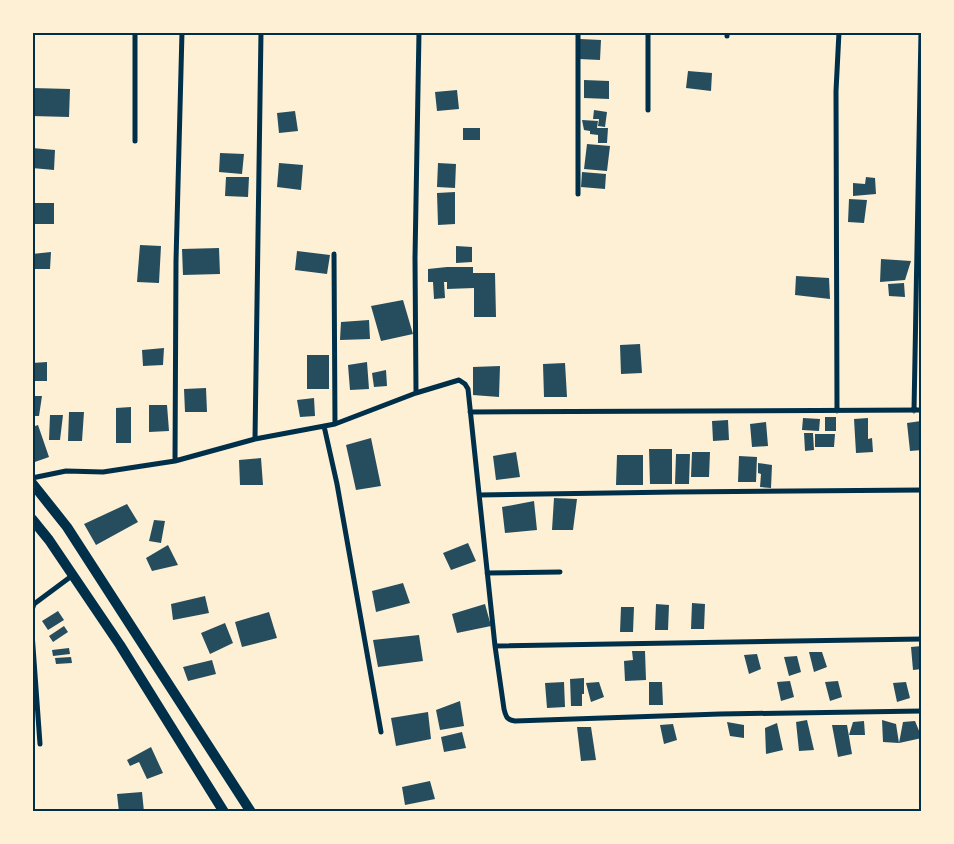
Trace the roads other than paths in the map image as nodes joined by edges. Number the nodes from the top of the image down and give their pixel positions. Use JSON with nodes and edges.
{"nodes":[{"id":1,"x":135,"y":32,"type":"edge"},
{"id":2,"x":182,"y":32,"type":"edge"},
{"id":3,"x":261,"y":32,"type":"edge"},
{"id":4,"x":419,"y":32,"type":"edge"},
{"id":5,"x":578,"y":32,"type":"edge"},
{"id":6,"x":648,"y":32,"type":"edge"},
{"id":7,"x":839,"y":32,"type":"edge"},
{"id":8,"x":921,"y":32,"type":"edge"},
{"id":9,"x":648,"y":110,"type":"dead end"},
{"id":10,"x":135,"y":141,"type":"dead end"},
{"id":11,"x":578,"y":194,"type":"dead end"},
{"id":12,"x":334,"y":254,"type":"dead end"},
{"id":13,"x":416,"y":393,"type":"junction"},
{"id":14,"x":837,"y":410,"type":"junction"},
{"id":15,"x":914,"y":410,"type":"junction"},
{"id":16,"x":922,"y":410,"type":"edge"},
{"id":17,"x":470,"y":412,"type":"junction"},
{"id":18,"x":334,"y":422,"type":"junction"},
{"id":19,"x":324,"y":426,"type":"junction"},
{"id":20,"x":255,"y":439,"type":"junction"},
{"id":21,"x":175,"y":457,"type":"junction"},
{"id":22,"x":32,"y":478,"type":"edge"},
{"id":23,"x":32,"y":483,"type":"edge"},
{"id":24,"x":922,"y":490,"type":"edge"},
{"id":25,"x":479,"y":495,"type":"junction"},
{"id":26,"x":32,"y":519,"type":"edge"},
{"id":27,"x":560,"y":572,"type":"dead end"},
{"id":28,"x":487,"y":573,"type":"junction"},
{"id":29,"x":73,"y":576,"type":"junction"},
{"id":30,"x":32,"y":610,"type":"edge"},
{"id":31,"x":32,"y":633,"type":"edge"},
{"id":32,"x":922,"y":639,"type":"edge"},
{"id":33,"x":496,"y":646,"type":"junction"},
{"id":34,"x":922,"y":711,"type":"edge"},
{"id":35,"x":381,"y":732,"type":"dead end"},
{"id":36,"x":40,"y":744,"type":"dead end"},
{"id":37,"x":224,"y":812,"type":"edge"},
{"id":38,"x":251,"y":812,"type":"edge"}],
"edges":[{"from":1,"to":10,"type":"street"},
{"from":2,"to":21,"type":"street"},
{"from":3,"to":20,"type":"street"},
{"from":4,"to":13,"type":"street"},
{"from":5,"to":11,"type":"street"},
{"from":6,"to":9,"type":"street"},
{"from":7,"to":14,"type":"street"},
{"from":8,"to":15,"type":"street"},
{"from":12,"to":18,"type":"street"},
{"from":13,"to":17,"type":"street"},
{"from":13,"to":18,"type":"street"},
{"from":14,"to":15,"type":"street"},
{"from":14,"to":17,"type":"street"},
{"from":15,"to":16,"type":"street"},
{"from":17,"to":25,"type":"street"},
{"from":18,"to":19,"type":"street"},
{"from":19,"to":20,"type":"street"},
{"from":19,"to":35,"type":"street"},
{"from":20,"to":21,"type":"street"},
{"from":21,"to":22,"type":"street"},
{"from":23,"to":38,"type":"highway"},
{"from":24,"to":25,"type":"street"},
{"from":25,"to":28,"type":"street"},
{"from":26,"to":29,"type":"highway"},
{"from":27,"to":28,"type":"street"},
{"from":28,"to":33,"type":"street"},
{"from":29,"to":30,"type":"street"},
{"from":29,"to":37,"type":"highway"},
{"from":31,"to":36,"type":"street"},
{"from":32,"to":33,"type":"street"},
{"from":33,"to":34,"type":"street"}]}
